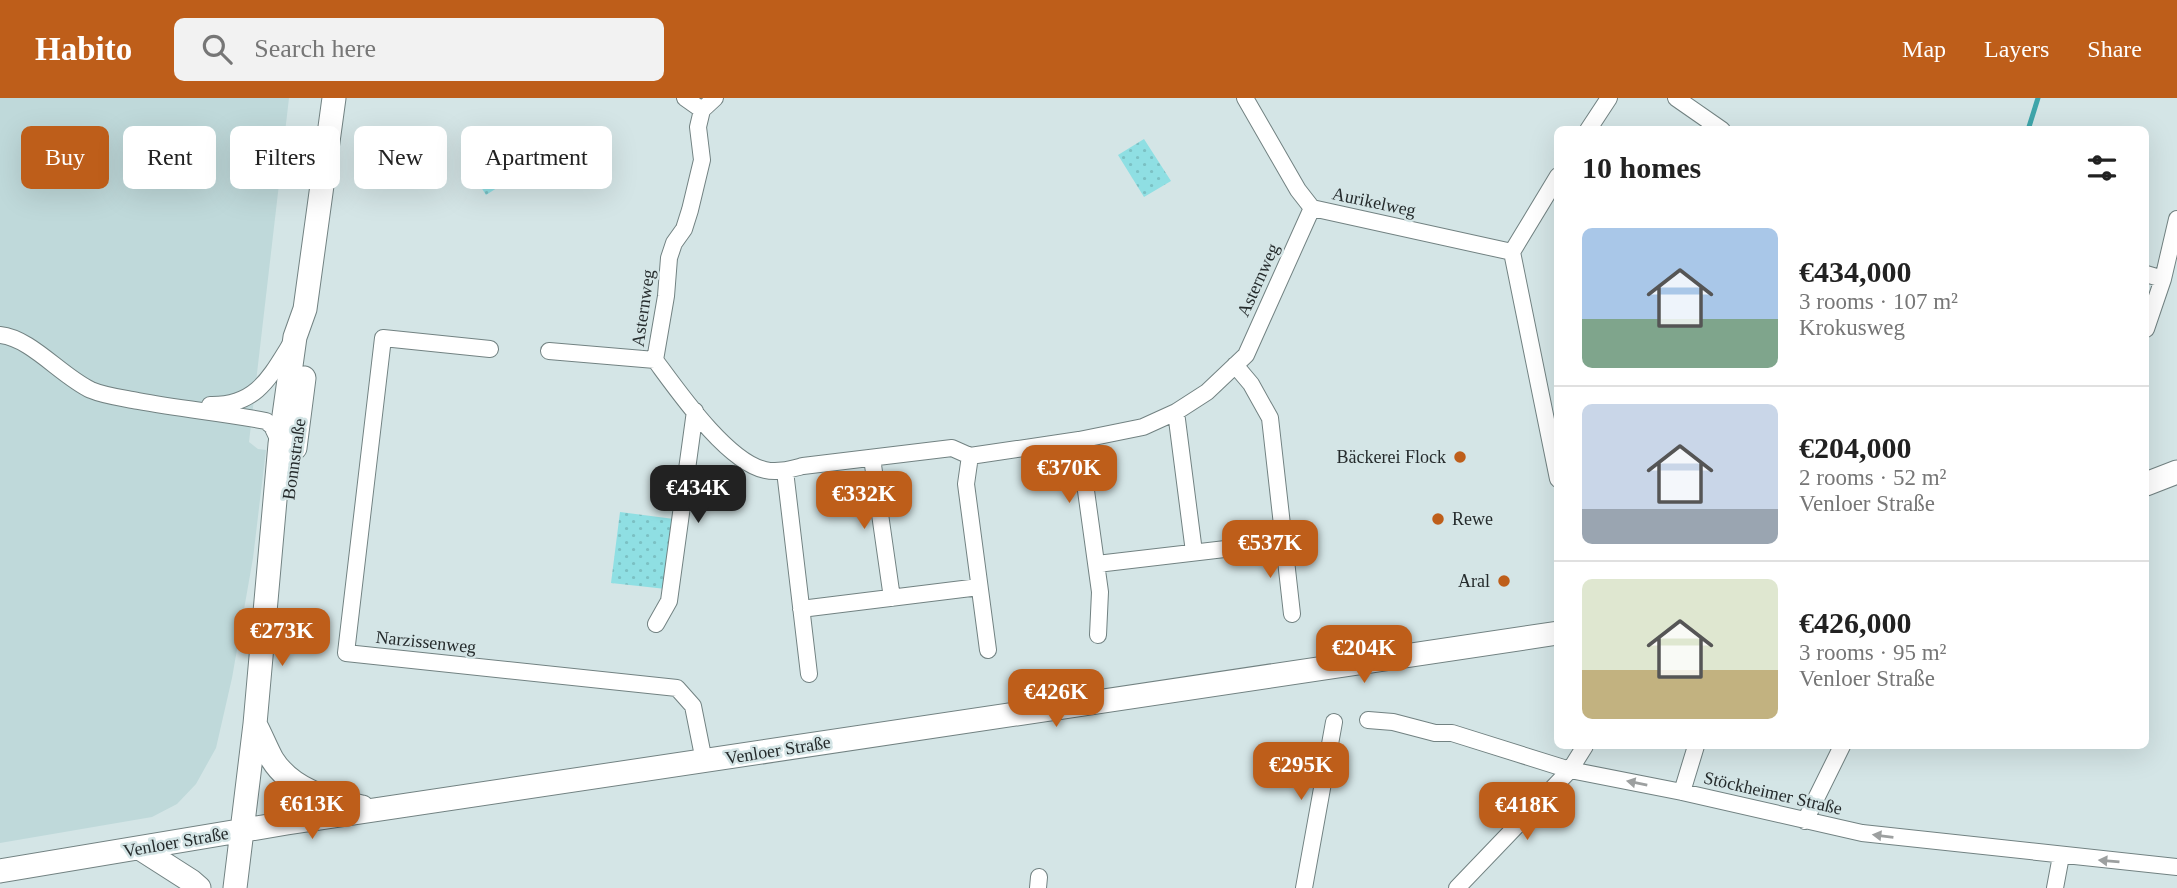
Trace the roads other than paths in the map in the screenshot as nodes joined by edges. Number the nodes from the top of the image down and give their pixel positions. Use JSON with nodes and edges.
{"nodes":[{"id":1,"x":334,"y":98,"type":"edge"},
{"id":2,"x":685,"y":98,"type":"edge"},
{"id":3,"x":715,"y":98,"type":"edge"},
{"id":4,"x":1245,"y":98,"type":"edge"},
{"id":5,"x":1609,"y":98,"type":"edge"},
{"id":6,"x":1675,"y":98,"type":"edge"},
{"id":7,"x":702,"y":110,"type":"junction"},
{"id":8,"x":1591,"y":126,"type":"edge"},
{"id":9,"x":1716,"y":126,"type":"edge"},
{"id":10,"x":1554,"y":183,"type":"edge"},
{"id":11,"x":1312,"y":208,"type":"junction"},
{"id":12,"x":2177,"y":219,"type":"edge"},
{"id":13,"x":1512,"y":252,"type":"junction"},
{"id":14,"x":2149,"y":275,"type":"edge"},
{"id":15,"x":2163,"y":279,"type":"junction"},
{"id":16,"x":305,"y":309,"type":"junction"},
{"id":17,"x":2149,"y":320,"type":"edge"},
{"id":18,"x":0,"y":335,"type":"edge"},
{"id":19,"x":295,"y":337,"type":"junction"},
{"id":20,"x":490,"y":349,"type":"dead end"},
{"id":21,"x":549,"y":351,"type":"dead end"},
{"id":22,"x":655,"y":360,"type":"junction"},
{"id":23,"x":1235,"y":365,"type":"junction"},
{"id":24,"x":151,"y":404,"type":"junction"},
{"id":25,"x":695,"y":411,"type":"junction"},
{"id":26,"x":1176,"y":412,"type":"junction"},
{"id":27,"x":1079,"y":440,"type":"junction"},
{"id":28,"x":280,"y":444,"type":"junction"},
{"id":29,"x":970,"y":456,"type":"junction"},
{"id":30,"x":872,"y":458,"type":"junction"},
{"id":31,"x":1554,"y":459,"type":"edge"},
{"id":32,"x":785,"y":471,"type":"junction"},
{"id":33,"x":2177,"y":472,"type":"edge"},
{"id":34,"x":2149,"y":483,"type":"edge"},
{"id":35,"x":1285,"y":542,"type":"junction"},
{"id":36,"x":1194,"y":552,"type":"junction"},
{"id":37,"x":1097,"y":564,"type":"junction"},
{"id":38,"x":979,"y":587,"type":"junction"},
{"id":39,"x":892,"y":598,"type":"junction"},
{"id":40,"x":266,"y":608,"type":"junction"},
{"id":41,"x":801,"y":609,"type":"junction"},
{"id":42,"x":1292,"y":614,"type":"dead end"},
{"id":43,"x":656,"y":624,"type":"dead end"},
{"id":44,"x":1554,"y":634,"type":"edge"},
{"id":45,"x":1098,"y":635,"type":"dead end"},
{"id":46,"x":988,"y":650,"type":"dead end"},
{"id":47,"x":809,"y":674,"type":"dead end"},
{"id":48,"x":1368,"y":720,"type":"dead end"},
{"id":49,"x":1334,"y":722,"type":"dead end"},
{"id":50,"x":255,"y":724,"type":"junction"},
{"id":51,"x":1574,"y":749,"type":"edge"},
{"id":52,"x":1584,"y":749,"type":"edge"},
{"id":53,"x":1695,"y":749,"type":"edge"},
{"id":54,"x":1841,"y":749,"type":"edge"},
{"id":55,"x":704,"y":761,"type":"junction"},
{"id":56,"x":1570,"y":770,"type":"junction"},
{"id":57,"x":1682,"y":792,"type":"junction"},
{"id":58,"x":375,"y":810,"type":"junction"},
{"id":59,"x":1805,"y":821,"type":"junction"},
{"id":60,"x":242,"y":830,"type":"junction"},
{"id":61,"x":141,"y":849,"type":"junction"},
{"id":62,"x":2061,"y":856,"type":"junction"},
{"id":63,"x":2177,"y":867,"type":"edge"},
{"id":64,"x":0,"y":872,"type":"edge"},
{"id":65,"x":199,"y":888,"type":"edge"},
{"id":66,"x":235,"y":888,"type":"edge"},
{"id":67,"x":1304,"y":888,"type":"edge"},
{"id":68,"x":1457,"y":888,"type":"edge"},
{"id":69,"x":2055,"y":888,"type":"edge"}],
"edges":[{"from":1,"to":16,"type":"main road","name":"Bonnstraße"},
{"from":2,"to":7,"type":"street"},
{"from":3,"to":7,"type":"street"},
{"from":4,"to":11,"type":"street","name":"Aurikelweg"},
{"from":5,"to":8,"type":"street"},
{"from":6,"to":9,"type":"street"},
{"from":7,"to":22,"type":"street","name":"Asternweg"},
{"from":10,"to":13,"type":"street"},
{"from":11,"to":13,"type":"street","name":"Aurikelweg"},
{"from":11,"to":23,"type":"street","name":"Asternweg"},
{"from":12,"to":15,"type":"street"},
{"from":13,"to":31,"type":"street"},
{"from":14,"to":15,"type":"street"},
{"from":15,"to":17,"type":"street"},
{"from":16,"to":19,"type":"main road","name":"Bonnstraße"},
{"from":16,"to":40,"type":"main road","name":"Bonnstraße"},
{"from":18,"to":24,"type":"street"},
{"from":19,"to":24,"type":"street"},
{"from":19,"to":28,"type":"main road","name":"Bonnstraße"},
{"from":20,"to":55,"type":"street","name":"Narzissenweg"},
{"from":21,"to":22,"type":"street"},
{"from":22,"to":25,"type":"street","name":"Asternweg"},
{"from":23,"to":26,"type":"street","name":"Asternweg"},
{"from":23,"to":35,"type":"street"},
{"from":24,"to":28,"type":"street"},
{"from":25,"to":32,"type":"street","name":"Asternweg"},
{"from":25,"to":43,"type":"street"},
{"from":26,"to":27,"type":"street","name":"Asternweg"},
{"from":26,"to":36,"type":"street"},
{"from":27,"to":29,"type":"street","name":"Asternweg"},
{"from":27,"to":37,"type":"street"},
{"from":28,"to":40,"type":"main road","name":"Bonnstraße"},
{"from":29,"to":30,"type":"street","name":"Asternweg"},
{"from":29,"to":38,"type":"street"},
{"from":30,"to":32,"type":"street","name":"Asternweg"},
{"from":30,"to":39,"type":"street"},
{"from":32,"to":41,"type":"street"},
{"from":33,"to":34,"type":"main road"},
{"from":35,"to":36,"type":"street"},
{"from":35,"to":42,"type":"street"},
{"from":36,"to":37,"type":"street"},
{"from":37,"to":45,"type":"street"},
{"from":38,"to":39,"type":"street"},
{"from":38,"to":46,"type":"street"},
{"from":39,"to":41,"type":"street"},
{"from":40,"to":50,"type":"main road","name":"Bonnstraße"},
{"from":41,"to":47,"type":"street"},
{"from":44,"to":55,"type":"main road","name":"Venloer Straße"},
{"from":48,"to":56,"type":"street","name":"Stöckheimer Straße"},
{"from":49,"to":67,"type":"street"},
{"from":50,"to":58,"type":"main road"},
{"from":50,"to":60,"type":"main road","name":"Bonnstraße"},
{"from":51,"to":56,"type":"street"},
{"from":52,"to":56,"type":"street"},
{"from":53,"to":57,"type":"street"},
{"from":54,"to":59,"type":"street"},
{"from":55,"to":58,"type":"main road","name":"Venloer Straße"},
{"from":57,"to":56,"type":"street","name":"Stöckheimer Straße","one_way":true},
{"from":56,"to":68,"type":"street"},
{"from":57,"to":59,"type":"street","name":"Stöckheimer Straße"},
{"from":58,"to":60,"type":"main road","name":"Venloer Straße"},
{"from":62,"to":59,"type":"street","name":"Stöckheimer Straße","one_way":true},
{"from":60,"to":61,"type":"main road","name":"Venloer Straße"},
{"from":60,"to":66,"type":"main road","name":"Bonnstraße"},
{"from":61,"to":64,"type":"main road","name":"Venloer Straße"},
{"from":61,"to":65,"type":"main road"},
{"from":63,"to":62,"type":"street","name":"Stöckheimer Straße","one_way":true},
{"from":62,"to":69,"type":"street"}]}
